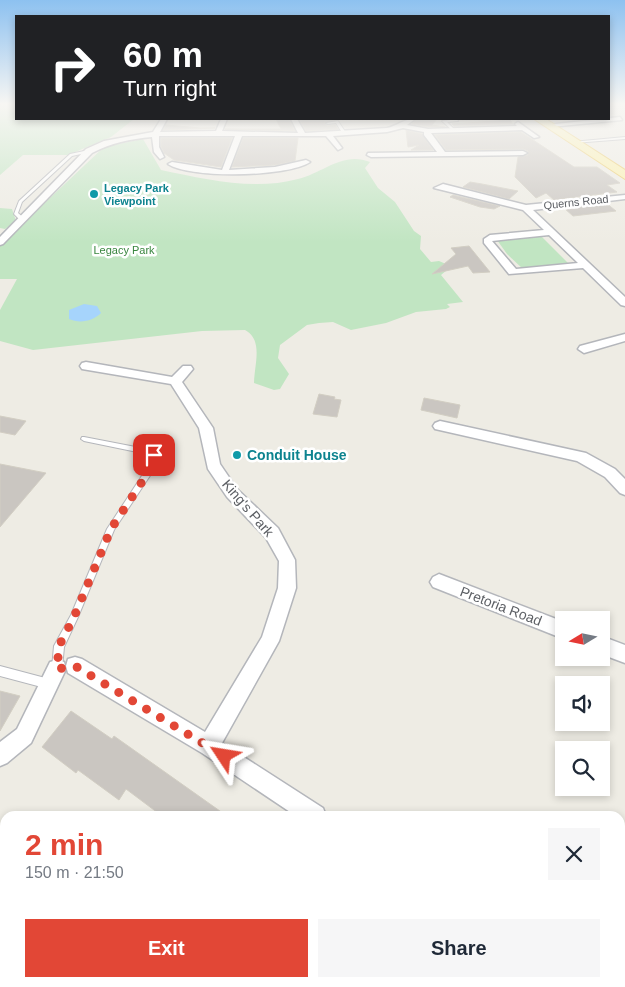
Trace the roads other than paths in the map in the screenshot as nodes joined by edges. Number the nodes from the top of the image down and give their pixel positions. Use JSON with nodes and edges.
{"nodes":[{"id":1,"x":92,"y":150,"type":"edge"},
{"id":2,"x":156,"y":150,"type":"edge"},
{"id":3,"x":233,"y":150,"type":"edge"},
{"id":4,"x":440,"y":150,"type":"edge"},
{"id":5,"x":586,"y":150,"type":"edge"},
{"id":6,"x":89,"y":152,"type":"junction"},
{"id":7,"x":443,"y":154,"type":"junction"},
{"id":8,"x":523,"y":154,"type":"dead end"},
{"id":9,"x":371,"y":155,"type":"dead end"},
{"id":10,"x":160,"y":157,"type":"dead end"},
{"id":11,"x":306,"y":162,"type":"dead end"},
{"id":12,"x":172,"y":164,"type":"dead end"},
{"id":13,"x":225,"y":171,"type":"junction"},
{"id":14,"x":625,"y":175,"type":"edge"},
{"id":15,"x":438,"y":188,"type":"dead end"},
{"id":16,"x":625,"y":197,"type":"edge"},
{"id":17,"x":526,"y":208,"type":"junction"},
{"id":18,"x":23,"y":220,"type":"junction"},
{"id":19,"x":551,"y":232,"type":"junction"},
{"id":20,"x":0,"y":242,"type":"edge"},
{"id":21,"x":585,"y":265,"type":"junction"},
{"id":22,"x":625,"y":303,"type":"edge"},
{"id":23,"x":625,"y":337,"type":"edge"},
{"id":24,"x":592,"y":347,"type":"dead end"},
{"id":25,"x":86,"y":366,"type":"dead end"},
{"id":26,"x":187,"y":369,"type":"dead end"},
{"id":27,"x":175,"y":381,"type":"junction"},
{"id":28,"x":440,"y":426,"type":"dead end"},
{"id":29,"x":84,"y":439,"type":"dead end"},
{"id":30,"x":625,"y":489,"type":"edge"},
{"id":31,"x":439,"y":582,"type":"dead end"},
{"id":32,"x":555,"y":627,"type":"edge"},
{"id":33,"x":610,"y":648,"type":"edge"},
{"id":34,"x":625,"y":654,"type":"edge"},
{"id":35,"x":0,"y":671,"type":"edge"},
{"id":36,"x":60,"y":673,"type":"junction"},
{"id":37,"x":209,"y":746,"type":"junction"},
{"id":38,"x":0,"y":756,"type":"edge"},
{"id":39,"x":307,"y":811,"type":"edge"}],
"edges":[{"from":1,"to":6,"type":"street"},
{"from":2,"to":10,"type":"street"},
{"from":3,"to":13,"type":"street"},
{"from":4,"to":7,"type":"street"},
{"from":5,"to":14,"type":"main road"},
{"from":6,"to":18,"type":"street"},
{"from":6,"to":18,"type":"lane"},
{"from":7,"to":8,"type":"street"},
{"from":7,"to":9,"type":"street"},
{"from":11,"to":13,"type":"street"},
{"from":12,"to":13,"type":"street"},
{"from":15,"to":17,"type":"street","name":"Querns Road"},
{"from":16,"to":17,"type":"street","name":"Querns Road"},
{"from":17,"to":19,"type":"street","name":"Querns Road"},
{"from":18,"to":20,"type":"street"},
{"from":19,"to":21,"type":"street","name":"Querns Road"},
{"from":19,"to":21,"type":"street","name":"Querns Road"},
{"from":21,"to":22,"type":"street","name":"Querns Road"},
{"from":23,"to":24,"type":"street"},
{"from":25,"to":27,"type":"street"},
{"from":26,"to":27,"type":"street"},
{"from":27,"to":37,"type":"street","name":"King's Park"},
{"from":28,"to":30,"type":"street"},
{"from":29,"to":36,"type":"lane"},
{"from":31,"to":32,"type":"street","name":"Pretoria Road"},
{"from":33,"to":34,"type":"street"},
{"from":35,"to":36,"type":"lane"},
{"from":36,"to":37,"type":"street"},
{"from":36,"to":38,"type":"street"},
{"from":37,"to":39,"type":"street"}]}
